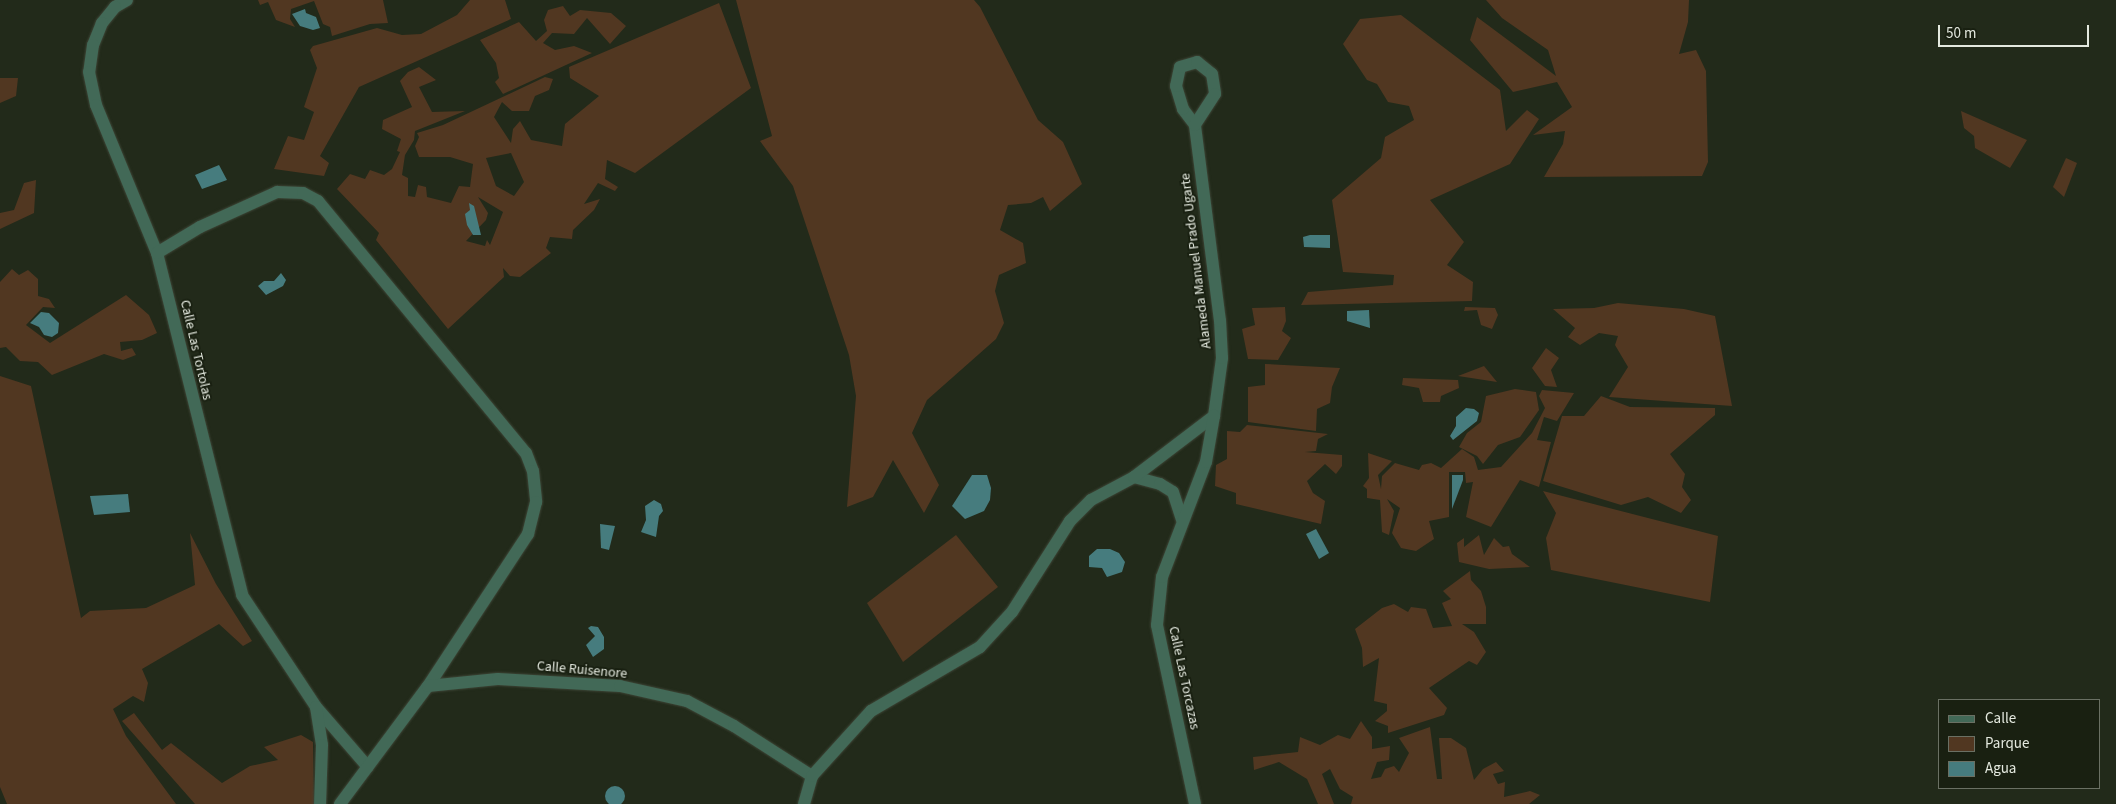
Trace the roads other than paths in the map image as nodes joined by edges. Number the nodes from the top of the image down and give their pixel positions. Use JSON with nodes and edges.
{"nodes":[{"id":1,"x":127,"y":0,"type":"edge"},
{"id":2,"x":1195,"y":125,"type":"junction"},
{"id":3,"x":158,"y":253,"type":"junction"},
{"id":4,"x":1214,"y":416,"type":"junction"},
{"id":5,"x":1134,"y":477,"type":"junction"},
{"id":6,"x":1182,"y":520,"type":"junction"},
{"id":7,"x":428,"y":686,"type":"junction"},
{"id":8,"x":316,"y":707,"type":"junction"},
{"id":9,"x":368,"y":767,"type":"junction"},
{"id":10,"x":812,"y":776,"type":"junction"},
{"id":11,"x":320,"y":804,"type":"edge"},
{"id":12,"x":340,"y":804,"type":"edge"},
{"id":13,"x":804,"y":804,"type":"edge"},
{"id":14,"x":1195,"y":804,"type":"edge"}],
"edges":[{"from":1,"to":3,"type":"street","name":"Calle Las Tortolas"},
{"from":2,"to":2,"type":"street"},
{"from":2,"to":4,"type":"street","name":"Alameda Manuel Prado Ugarte"},
{"from":3,"to":7,"type":"street"},
{"from":3,"to":8,"type":"street","name":"Calle Las Tortolas"},
{"from":4,"to":5,"type":"street"},
{"from":4,"to":6,"type":"street","name":"Calle Las Torcazas"},
{"from":5,"to":6,"type":"street"},
{"from":5,"to":10,"type":"street"},
{"from":6,"to":14,"type":"street","name":"Calle Las Torcazas"},
{"from":7,"to":9,"type":"street"},
{"from":7,"to":10,"type":"street","name":"Calle Ruisenore"},
{"from":8,"to":9,"type":"street","name":"Calle Las Tortolas"},
{"from":8,"to":11,"type":"street","name":"Calle Las Tortolas"},
{"from":9,"to":12,"type":"street"},
{"from":10,"to":13,"type":"street"}]}
